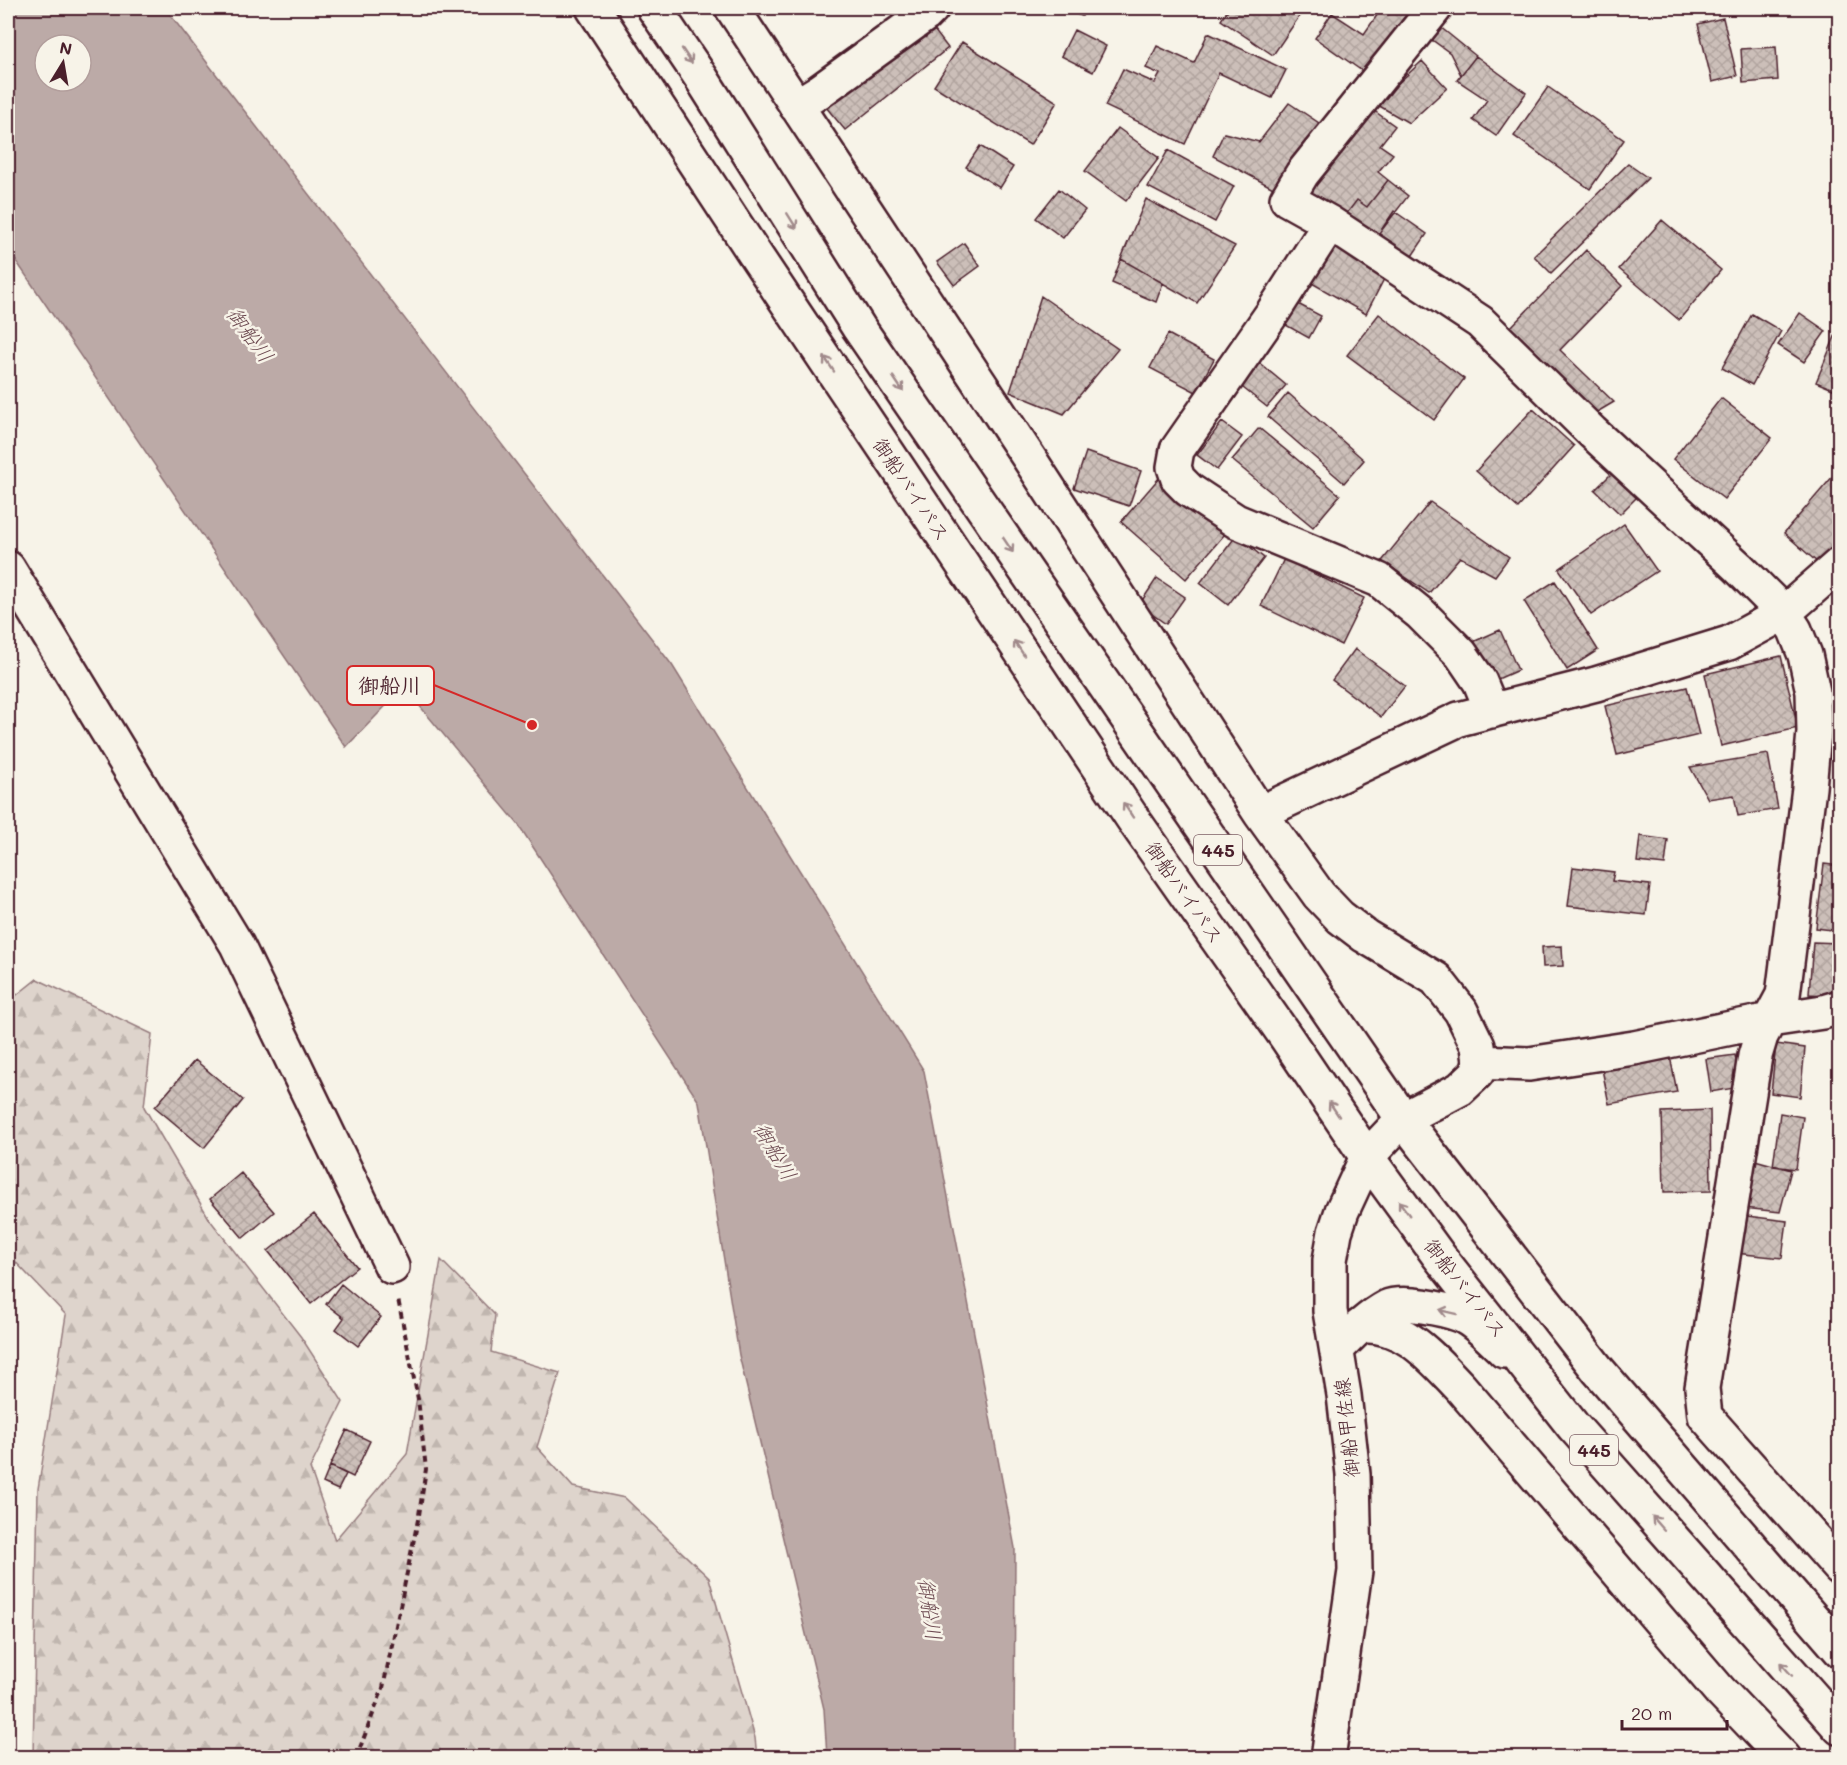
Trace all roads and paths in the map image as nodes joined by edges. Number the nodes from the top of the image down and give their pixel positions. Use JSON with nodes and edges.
{"nodes":[{"id":1,"x":593,"y":8,"type":"edge"},
{"id":2,"x":654,"y":8,"type":"edge"},
{"id":3,"x":732,"y":8,"type":"edge"},
{"id":4,"x":932,"y":8,"type":"edge"},
{"id":5,"x":1435,"y":8,"type":"edge"},
{"id":6,"x":796,"y":106,"type":"junction"},
{"id":7,"x":1330,"y":223,"type":"junction"},
{"id":8,"x":1839,"y":564,"type":"edge"},
{"id":9,"x":8,"y":568,"type":"edge"},
{"id":10,"x":1784,"y":613,"type":"junction"},
{"id":11,"x":1492,"y":711,"type":"junction"},
{"id":12,"x":1260,"y":813,"type":"junction"},
{"id":13,"x":1839,"y":1007,"type":"edge"},
{"id":14,"x":1770,"y":1020,"type":"junction"},
{"id":15,"x":1480,"y":1062,"type":"junction"},
{"id":16,"x":1403,"y":1119,"type":"junction"},
{"id":17,"x":1367,"y":1157,"type":"junction"},
{"id":18,"x":392,"y":1267,"type":"joint"},
{"id":19,"x":1360,"y":1326,"type":"junction"},
{"id":20,"x":1337,"y":1349,"type":"junction"},
{"id":21,"x":1556,"y":1403,"type":"junction"},
{"id":22,"x":1839,"y":1568,"type":"edge"},
{"id":23,"x":1839,"y":1650,"type":"edge"},
{"id":24,"x":1839,"y":1728,"type":"edge"},
{"id":25,"x":356,"y":1758,"type":"edge"},
{"id":26,"x":1328,"y":1758,"type":"edge"},
{"id":27,"x":1784,"y":1758,"type":"edge"}],
"edges":[{"from":17,"to":1,"type":"main road","name":"御船バイパス","number":"445","one_way":true},
{"from":2,"to":16,"type":"main road","number":"445","one_way":true},
{"from":3,"to":6,"type":"main road"},
{"from":4,"to":6,"type":"main road"},
{"from":5,"to":7,"type":"main road"},
{"from":6,"to":12,"type":"main road"},
{"from":7,"to":10,"type":"main road"},
{"from":7,"to":11,"type":"main road"},
{"from":8,"to":10,"type":"main road"},
{"from":9,"to":18,"type":"main road"},
{"from":10,"to":11,"type":"main road"},
{"from":10,"to":14,"type":"main road"},
{"from":11,"to":12,"type":"main road"},
{"from":12,"to":15,"type":"main road"},
{"from":13,"to":14,"type":"main road"},
{"from":14,"to":15,"type":"main road"},
{"from":14,"to":22,"type":"main road"},
{"from":15,"to":16,"type":"main road","name":"御船甲佐線"},
{"from":16,"to":17,"type":"main road","name":"御船甲佐線"},
{"from":16,"to":23,"type":"main road","number":"445"},
{"from":17,"to":20,"type":"main road","name":"御船甲佐線"},
{"from":21,"to":17,"type":"main road","name":"御船バイパス","number":"445","one_way":true},
{"from":18,"to":25,"type":"path"},
{"from":19,"to":20,"type":"main road"},
{"from":21,"to":19,"type":"main road","one_way":true},
{"from":19,"to":27,"type":"main road"},
{"from":20,"to":26,"type":"main road","name":"御船甲佐線"},
{"from":24,"to":21,"type":"main road","name":"御船バイパス","number":"445","one_way":true}]}
